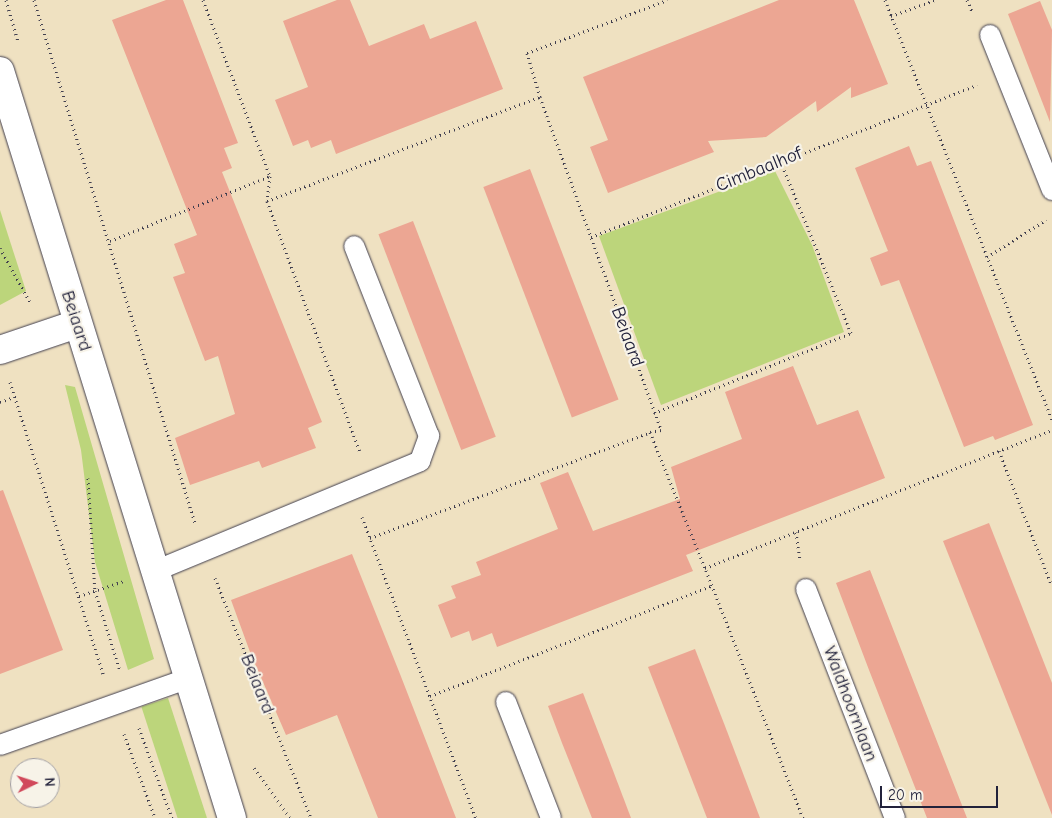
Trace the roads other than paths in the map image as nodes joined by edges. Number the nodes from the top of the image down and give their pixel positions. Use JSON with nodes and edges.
{"nodes":[{"id":1,"x":990,"y":34,"type":"dead end"},
{"id":2,"x":0,"y":71,"type":"edge"},
{"id":3,"x":1052,"y":190,"type":"edge"},
{"id":4,"x":354,"y":246,"type":"dead end"},
{"id":5,"x":77,"y":324,"type":"junction"},
{"id":6,"x":0,"y":350,"type":"edge"},
{"id":7,"x":155,"y":570,"type":"junction"},
{"id":8,"x":806,"y":589,"type":"dead end"},
{"id":9,"x":189,"y":678,"type":"junction"},
{"id":10,"x":506,"y":702,"type":"dead end"},
{"id":11,"x":0,"y":745,"type":"edge"},
{"id":12,"x":232,"y":818,"type":"edge"},
{"id":13,"x":551,"y":818,"type":"edge"},
{"id":14,"x":895,"y":818,"type":"edge"}],
"edges":[{"from":1,"to":3,"type":"lane"},
{"from":2,"to":5,"type":"street","name":"Beiaard"},
{"from":4,"to":7,"type":"lane"},
{"from":5,"to":6,"type":"street"},
{"from":5,"to":7,"type":"street","name":"Beiaard"},
{"from":7,"to":9,"type":"street","name":"Beiaard"},
{"from":8,"to":14,"type":"lane","name":"Waldhoornlaan"},
{"from":9,"to":11,"type":"lane"},
{"from":9,"to":12,"type":"street","name":"Beiaard"},
{"from":10,"to":13,"type":"lane"}]}
